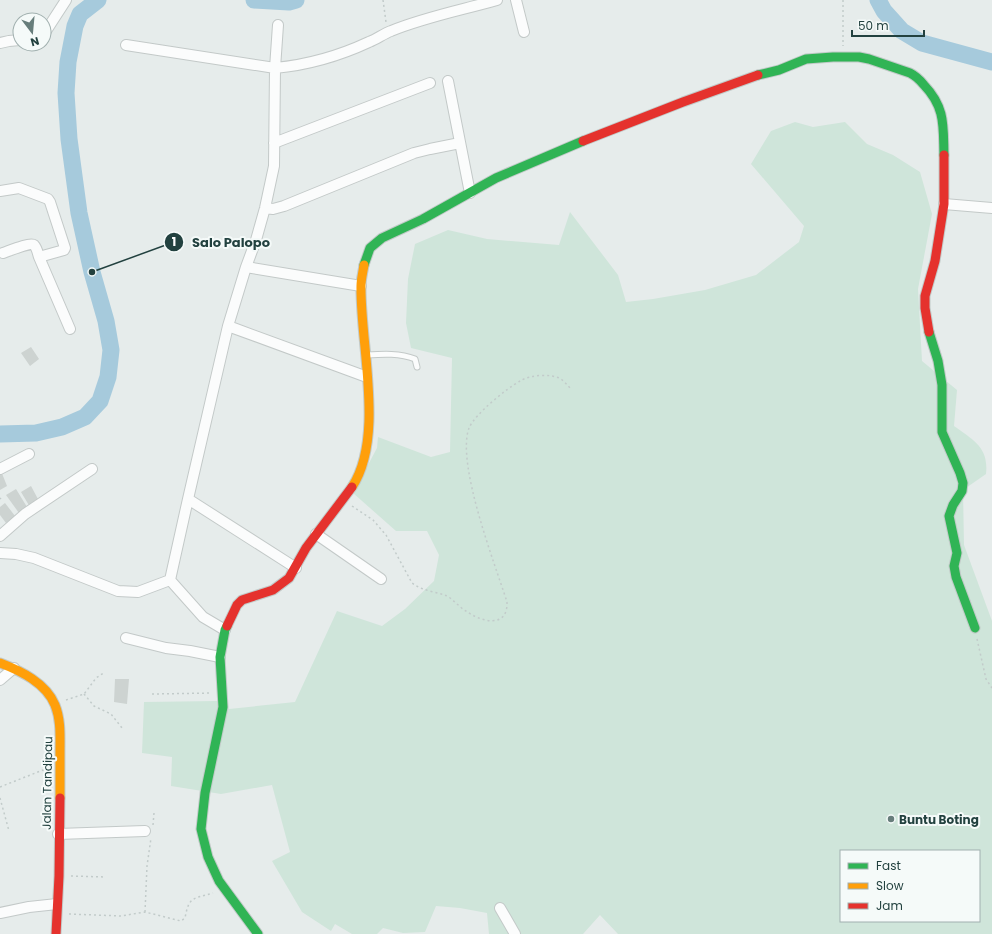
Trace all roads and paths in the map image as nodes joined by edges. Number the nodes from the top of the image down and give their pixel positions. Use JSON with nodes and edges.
{"nodes":[{"id":1,"x":66,"y":0,"type":"edge"},
{"id":2,"x":383,"y":0,"type":"edge"},
{"id":3,"x":497,"y":0,"type":"edge"},
{"id":4,"x":516,"y":0,"type":"edge"},
{"id":5,"x":843,"y":0,"type":"edge"},
{"id":6,"x":52,"y":22,"type":"edge"},
{"id":7,"x":278,"y":25,"type":"dead end"},
{"id":8,"x":388,"y":32,"type":"junction"},
{"id":9,"x":524,"y":32,"type":"dead end"},
{"id":10,"x":12,"y":40,"type":"edge"},
{"id":11,"x":0,"y":43,"type":"edge"},
{"id":12,"x":126,"y":44,"type":"dead end"},
{"id":13,"x":843,"y":57,"type":"junction"},
{"id":14,"x":275,"y":68,"type":"junction"},
{"id":15,"x":448,"y":81,"type":"dead end"},
{"id":16,"x":430,"y":83,"type":"dead end"},
{"id":17,"x":274,"y":143,"type":"junction"},
{"id":18,"x":460,"y":143,"type":"junction"},
{"id":19,"x":0,"y":191,"type":"edge"},
{"id":20,"x":470,"y":193,"type":"junction"},
{"id":21,"x":944,"y":204,"type":"junction"},
{"id":22,"x":265,"y":208,"type":"junction"},
{"id":23,"x":992,"y":208,"type":"edge"},
{"id":24,"x":3,"y":253,"type":"dead end"},
{"id":25,"x":39,"y":257,"type":"junction"},
{"id":26,"x":246,"y":267,"type":"junction"},
{"id":27,"x":361,"y":286,"type":"junction"},
{"id":28,"x":228,"y":326,"type":"junction"},
{"id":29,"x":70,"y":329,"type":"dead end"},
{"id":30,"x":366,"y":355,"type":"junction"},
{"id":31,"x":417,"y":368,"type":"dead end"},
{"id":32,"x":367,"y":377,"type":"junction"},
{"id":33,"x":572,"y":390,"type":"dead end"},
{"id":34,"x":29,"y":454,"type":"dead end"},
{"id":35,"x":0,"y":469,"type":"edge"},
{"id":36,"x":92,"y":469,"type":"dead end"},
{"id":37,"x":188,"y":499,"type":"junction"},
{"id":38,"x":342,"y":500,"type":"junction"},
{"id":39,"x":316,"y":534,"type":"junction"},
{"id":40,"x":0,"y":536,"type":"edge"},
{"id":41,"x":0,"y":553,"type":"edge"},
{"id":42,"x":296,"y":568,"type":"junction"},
{"id":43,"x":380,"y":579,"type":"dead end"},
{"id":44,"x":170,"y":580,"type":"junction"},
{"id":45,"x":975,"y":628,"type":"joint"},
{"id":46,"x":225,"y":630,"type":"junction"},
{"id":47,"x":126,"y":638,"type":"dead end"},
{"id":48,"x":220,"y":657,"type":"junction"},
{"id":49,"x":0,"y":663,"type":"edge"},
{"id":50,"x":14,"y":668,"type":"junction"},
{"id":51,"x":105,"y":672,"type":"dead end"},
{"id":52,"x":0,"y":680,"type":"edge"},
{"id":53,"x":992,"y":688,"type":"edge"},
{"id":54,"x":223,"y":693,"type":"junction"},
{"id":55,"x":84,"y":694,"type":"junction"},
{"id":56,"x":152,"y":694,"type":"dead end"},
{"id":57,"x":55,"y":704,"type":"junction"},
{"id":58,"x":122,"y":728,"type":"dead end"},
{"id":59,"x":60,"y":764,"type":"junction"},
{"id":60,"x":0,"y":786,"type":"edge"},
{"id":61,"x":0,"y":798,"type":"edge"},
{"id":62,"x":154,"y":813,"type":"dead end"},
{"id":63,"x":9,"y":831,"type":"dead end"},
{"id":64,"x":149,"y":832,"type":"junction"},
{"id":65,"x":58,"y":834,"type":"junction"},
{"id":66,"x":59,"y":876,"type":"junction"},
{"id":67,"x":106,"y":877,"type":"dead end"},
{"id":68,"x":224,"y":890,"type":"junction"},
{"id":69,"x":500,"y":908,"type":"dead end"},
{"id":70,"x":57,"y":909,"type":"junction"},
{"id":71,"x":145,"y":912,"type":"junction"},
{"id":72,"x":0,"y":913,"type":"edge"},
{"id":73,"x":56,"y":934,"type":"edge"},
{"id":74,"x":258,"y":934,"type":"edge"},
{"id":75,"x":515,"y":934,"type":"edge"}],
"edges":[{"from":1,"to":6,"type":"street"},
{"from":2,"to":8,"type":"path"},
{"from":3,"to":8,"type":"street"},
{"from":4,"to":9,"type":"street"},
{"from":5,"to":13,"type":"path"},
{"from":7,"to":14,"type":"street"},
{"from":8,"to":14,"type":"street"},
{"from":10,"to":11,"type":"street"},
{"from":12,"to":14,"type":"street"},
{"from":13,"to":20,"type":"street"},
{"from":13,"to":21,"type":"street"},
{"from":14,"to":17,"type":"street"},
{"from":15,"to":18,"type":"street"},
{"from":16,"to":17,"type":"street"},
{"from":17,"to":22,"type":"street"},
{"from":18,"to":20,"type":"street"},
{"from":18,"to":22,"type":"street"},
{"from":19,"to":25,"type":"street"},
{"from":20,"to":27,"type":"street"},
{"from":21,"to":23,"type":"street"},
{"from":21,"to":45,"type":"street"},
{"from":22,"to":26,"type":"street"},
{"from":24,"to":25,"type":"street"},
{"from":25,"to":29,"type":"street"},
{"from":26,"to":27,"type":"street"},
{"from":26,"to":28,"type":"street"},
{"from":27,"to":30,"type":"street"},
{"from":28,"to":32,"type":"street"},
{"from":28,"to":37,"type":"street"},
{"from":30,"to":31,"type":"lane"},
{"from":30,"to":32,"type":"street"},
{"from":32,"to":38,"type":"street"},
{"from":33,"to":38,"type":"path"},
{"from":34,"to":35,"type":"street"},
{"from":36,"to":40,"type":"street"},
{"from":37,"to":42,"type":"street"},
{"from":37,"to":44,"type":"street"},
{"from":38,"to":39,"type":"street"},
{"from":39,"to":42,"type":"street"},
{"from":39,"to":43,"type":"street"},
{"from":41,"to":44,"type":"street"},
{"from":42,"to":46,"type":"street"},
{"from":44,"to":46,"type":"street"},
{"from":45,"to":53,"type":"path"},
{"from":46,"to":48,"type":"street"},
{"from":47,"to":48,"type":"street"},
{"from":48,"to":54,"type":"street"},
{"from":49,"to":50,"type":"street","name":"Jalan Tandipau"},
{"from":50,"to":52,"type":"street"},
{"from":50,"to":57,"type":"street","name":"Jalan Tandipau"},
{"from":51,"to":55,"type":"path"},
{"from":54,"to":56,"type":"path"},
{"from":54,"to":68,"type":"street"},
{"from":55,"to":57,"type":"path"},
{"from":55,"to":58,"type":"path"},
{"from":57,"to":59,"type":"street","name":"Jalan Tandipau"},
{"from":59,"to":60,"type":"path"},
{"from":59,"to":65,"type":"street","name":"Jalan Tandipau"},
{"from":61,"to":63,"type":"path"},
{"from":62,"to":64,"type":"path"},
{"from":64,"to":65,"type":"street"},
{"from":64,"to":71,"type":"path"},
{"from":65,"to":66,"type":"street","name":"Jalan Tandipau"},
{"from":66,"to":67,"type":"path"},
{"from":66,"to":70,"type":"street","name":"Jalan Tandipau"},
{"from":68,"to":71,"type":"path"},
{"from":68,"to":74,"type":"street"},
{"from":69,"to":75,"type":"street"},
{"from":70,"to":71,"type":"path"},
{"from":70,"to":72,"type":"street"},
{"from":70,"to":73,"type":"street","name":"Jalan Tandipau"}]}
